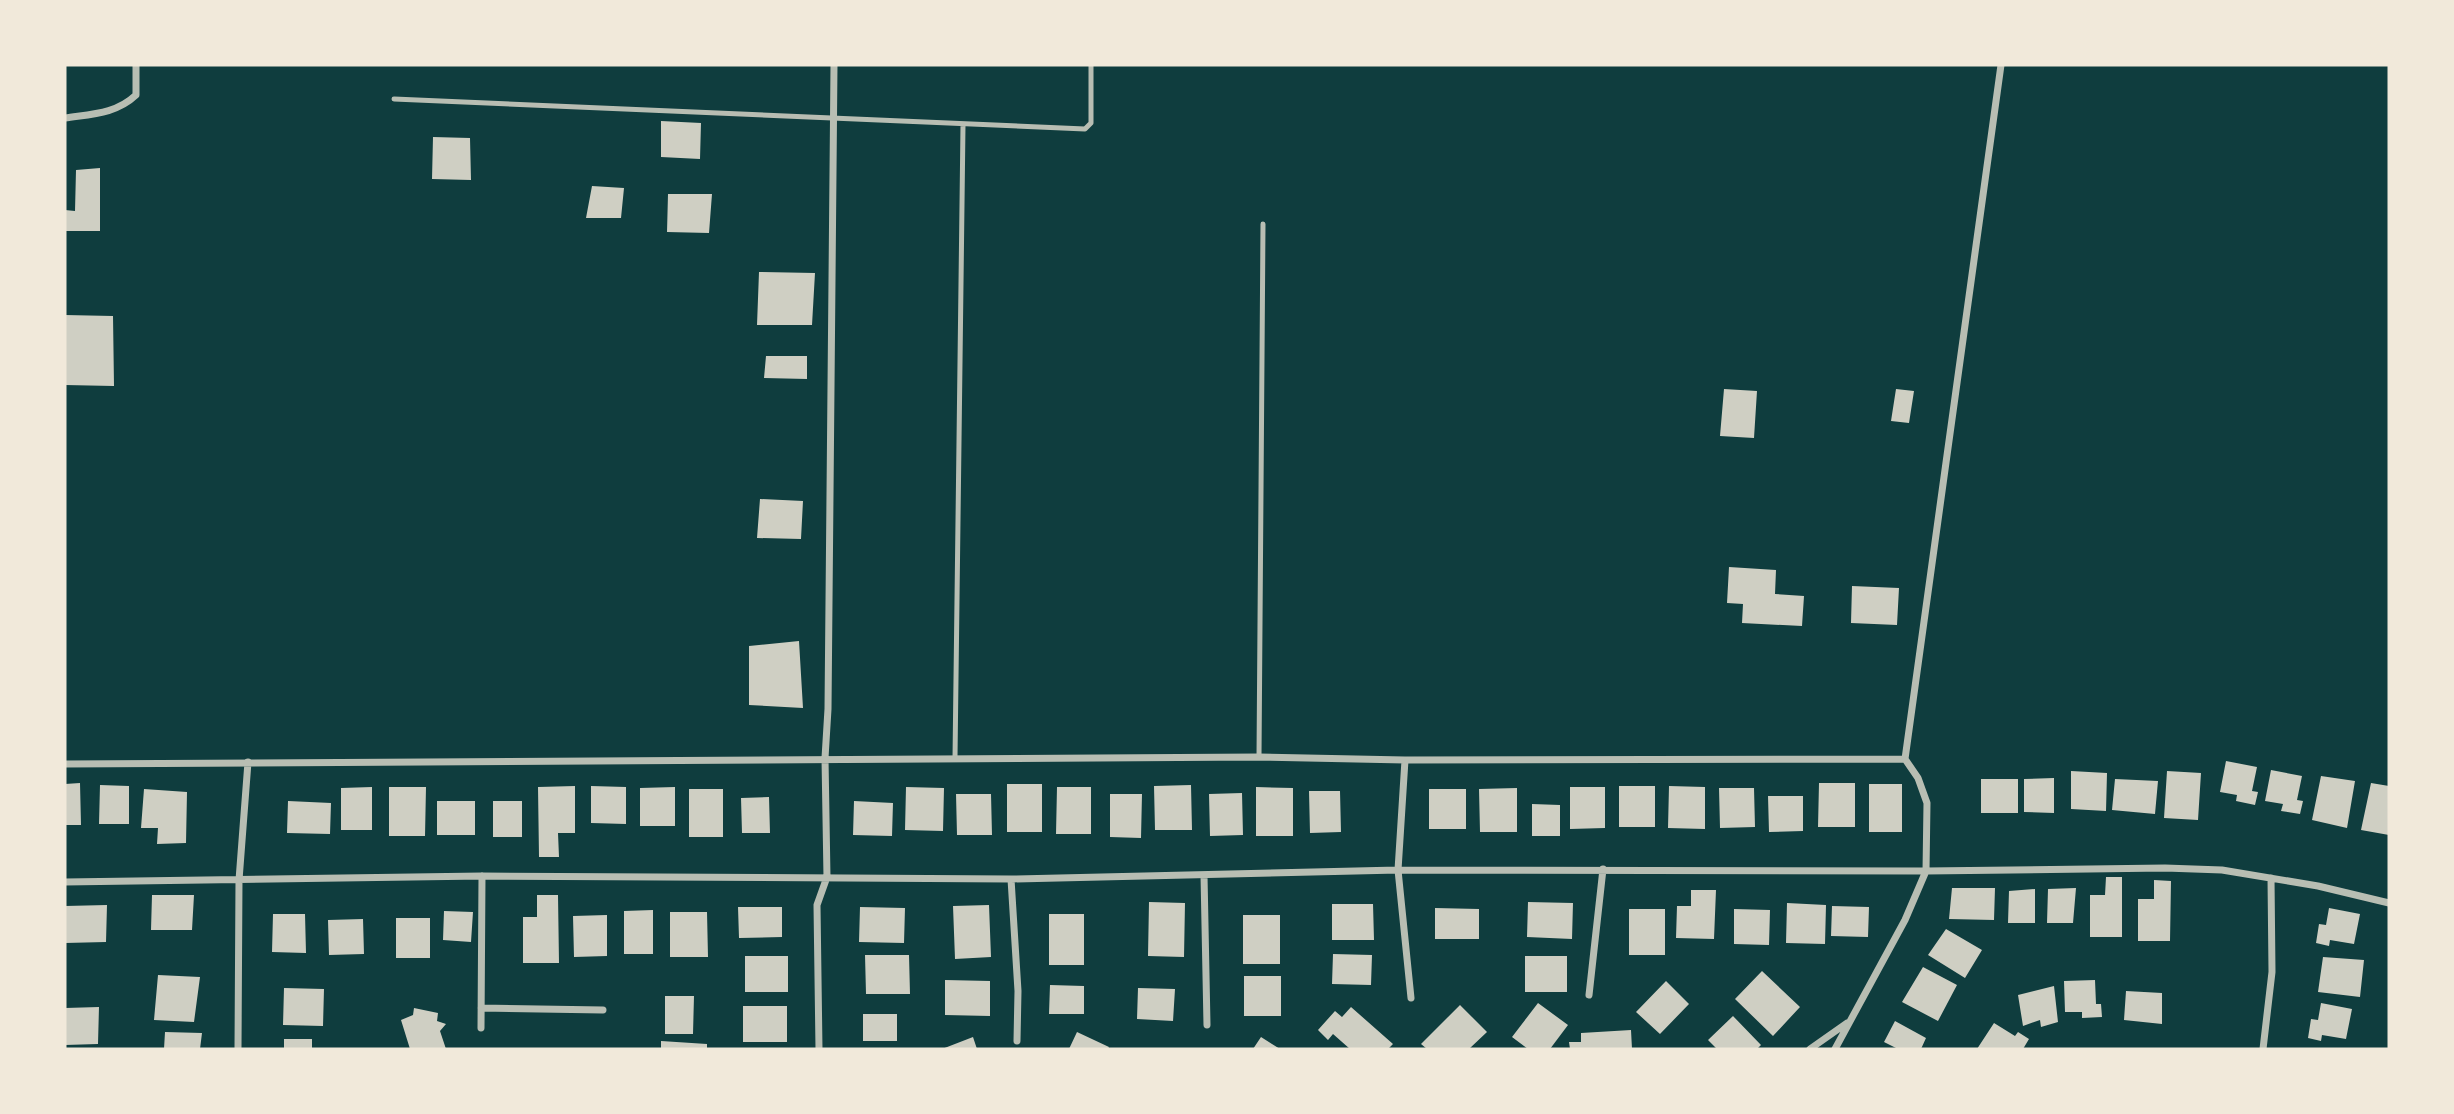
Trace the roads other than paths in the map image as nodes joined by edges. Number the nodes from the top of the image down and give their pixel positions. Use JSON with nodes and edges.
{"nodes":[{"id":1,"x":136,"y":65,"type":"edge"},
{"id":2,"x":834,"y":65,"type":"edge"},
{"id":3,"x":1091,"y":65,"type":"edge"},
{"id":4,"x":2001,"y":65,"type":"edge"},
{"id":5,"x":394,"y":99,"type":"dead end"},
{"id":6,"x":65,"y":118,"type":"edge"},
{"id":7,"x":834,"y":120,"type":"junction"},
{"id":8,"x":963,"y":125,"type":"junction"},
{"id":9,"x":1263,"y":224,"type":"dead end"},
{"id":10,"x":1259,"y":757,"type":"junction"},
{"id":11,"x":825,"y":758,"type":"junction"},
{"id":12,"x":955,"y":758,"type":"junction"},
{"id":13,"x":1905,"y":759,"type":"junction"},
{"id":14,"x":1405,"y":760,"type":"junction"},
{"id":15,"x":248,"y":762,"type":"junction"},
{"id":16,"x":65,"y":764,"type":"edge"},
{"id":17,"x":1603,"y":869,"type":"junction"},
{"id":18,"x":1398,"y":870,"type":"junction"},
{"id":19,"x":1926,"y":871,"type":"junction"},
{"id":20,"x":1204,"y":875,"type":"junction"},
{"id":21,"x":482,"y":876,"type":"junction"},
{"id":22,"x":827,"y":877,"type":"junction"},
{"id":23,"x":2271,"y":878,"type":"junction"},
{"id":24,"x":1011,"y":879,"type":"junction"},
{"id":25,"x":239,"y":880,"type":"junction"},
{"id":26,"x":65,"y":882,"type":"edge"},
{"id":27,"x":2389,"y":903,"type":"edge"},
{"id":28,"x":1590,"y":995,"type":"dead end"},
{"id":29,"x":1411,"y":998,"type":"dead end"},
{"id":30,"x":481,"y":1008,"type":"junction"},
{"id":31,"x":603,"y":1010,"type":"dead end"},
{"id":32,"x":1851,"y":1020,"type":"junction"},
{"id":33,"x":1207,"y":1025,"type":"dead end"},
{"id":34,"x":481,"y":1028,"type":"dead end"},
{"id":35,"x":1017,"y":1041,"type":"dead end"},
{"id":36,"x":238,"y":1049,"type":"edge"},
{"id":37,"x":819,"y":1049,"type":"edge"},
{"id":38,"x":1810,"y":1049,"type":"edge"},
{"id":39,"x":1835,"y":1049,"type":"edge"},
{"id":40,"x":2263,"y":1049,"type":"edge"}],
"edges":[{"from":1,"to":6,"type":"street"},
{"from":2,"to":7,"type":"street"},
{"from":3,"to":8,"type":"lane"},
{"from":4,"to":13,"type":"street"},
{"from":5,"to":7,"type":"lane"},
{"from":7,"to":8,"type":"lane"},
{"from":7,"to":11,"type":"street"},
{"from":8,"to":12,"type":"lane"},
{"from":9,"to":10,"type":"lane"},
{"from":10,"to":12,"type":"street"},
{"from":10,"to":14,"type":"street"},
{"from":11,"to":12,"type":"street"},
{"from":11,"to":15,"type":"street"},
{"from":11,"to":22,"type":"street"},
{"from":13,"to":14,"type":"street"},
{"from":13,"to":19,"type":"street"},
{"from":14,"to":18,"type":"street"},
{"from":15,"to":16,"type":"street"},
{"from":15,"to":25,"type":"street"},
{"from":17,"to":18,"type":"street"},
{"from":17,"to":19,"type":"street"},
{"from":17,"to":28,"type":"street"},
{"from":18,"to":20,"type":"street"},
{"from":18,"to":29,"type":"street"},
{"from":19,"to":23,"type":"street"},
{"from":19,"to":32,"type":"street"},
{"from":20,"to":24,"type":"street"},
{"from":20,"to":33,"type":"street"},
{"from":21,"to":22,"type":"street"},
{"from":21,"to":25,"type":"street"},
{"from":21,"to":30,"type":"street"},
{"from":22,"to":24,"type":"street"},
{"from":22,"to":37,"type":"street"},
{"from":23,"to":27,"type":"street"},
{"from":23,"to":40,"type":"street"},
{"from":24,"to":35,"type":"street"},
{"from":25,"to":26,"type":"street"},
{"from":25,"to":36,"type":"street"},
{"from":30,"to":31,"type":"street"},
{"from":30,"to":34,"type":"street"},
{"from":32,"to":38,"type":"street"},
{"from":32,"to":39,"type":"street"}]}
